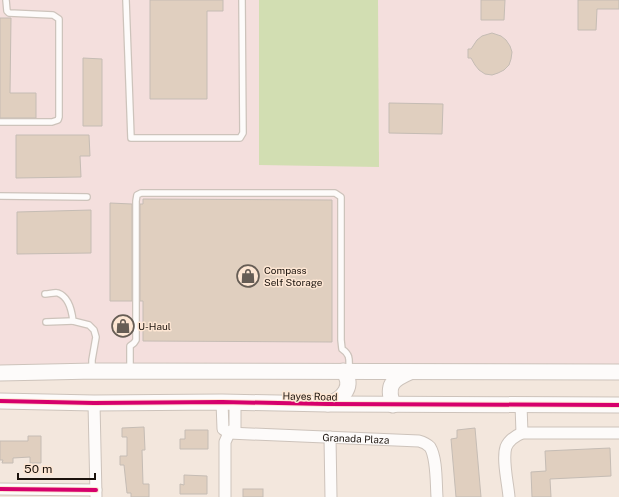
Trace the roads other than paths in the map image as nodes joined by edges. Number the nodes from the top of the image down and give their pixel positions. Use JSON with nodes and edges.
{"nodes":[{"id":1,"x":6,"y":0,"type":"edge"},
{"id":2,"x":126,"y":0,"type":"edge"},
{"id":3,"x":242,"y":0,"type":"edge"},
{"id":4,"x":0,"y":122,"type":"edge"},
{"id":5,"x":0,"y":196,"type":"edge"},
{"id":6,"x":88,"y":197,"type":"dead end"},
{"id":7,"x":45,"y":294,"type":"dead end"},
{"id":8,"x":73,"y":321,"type":"junction"},
{"id":9,"x":46,"y":322,"type":"dead end"},
{"id":10,"x":92,"y":371,"type":"junction"},
{"id":11,"x":130,"y":371,"type":"junction"},
{"id":12,"x":346,"y":371,"type":"junction"},
{"id":13,"x":410,"y":371,"type":"junction"},
{"id":14,"x":0,"y":372,"type":"edge"},
{"id":15,"x":619,"y":372,"type":"edge"},
{"id":16,"x":0,"y":401,"type":"edge"},
{"id":17,"x":94,"y":403,"type":"junction"},
{"id":18,"x":228,"y":403,"type":"junction"},
{"id":19,"x":328,"y":404,"type":"junction"},
{"id":20,"x":393,"y":405,"type":"junction"},
{"id":21,"x":521,"y":405,"type":"junction"},
{"id":22,"x":619,"y":405,"type":"edge"},
{"id":23,"x":229,"y":433,"type":"junction"},
{"id":24,"x":522,"y":433,"type":"junction"},
{"id":25,"x":619,"y":433,"type":"edge"},
{"id":26,"x":330,"y":437,"type":"junction"},
{"id":27,"x":0,"y":489,"type":"edge"},
{"id":28,"x":96,"y":493,"type":"edge"},
{"id":29,"x":225,"y":497,"type":"edge"},
{"id":30,"x":331,"y":497,"type":"edge"},
{"id":31,"x":437,"y":497,"type":"edge"},
{"id":32,"x":509,"y":497,"type":"edge"}],
"edges":[{"from":1,"to":4,"type":"lane"},
{"from":2,"to":3,"type":"lane"},
{"from":5,"to":6,"type":"lane"},
{"from":7,"to":8,"type":"lane"},
{"from":8,"to":9,"type":"lane"},
{"from":8,"to":10,"type":"lane"},
{"from":10,"to":11,"type":"street"},
{"from":10,"to":14,"type":"street"},
{"from":11,"to":12,"type":"street"},
{"from":11,"to":12,"type":"lane"},
{"from":12,"to":13,"type":"street"},
{"from":12,"to":19,"type":"street"},
{"from":13,"to":15,"type":"street"},
{"from":13,"to":20,"type":"street"},
{"from":16,"to":17,"type":"street","name":"Hayes Road"},
{"from":17,"to":18,"type":"street","name":"Hayes Road"},
{"from":17,"to":28,"type":"street"},
{"from":18,"to":19,"type":"street","name":"Hayes Road"},
{"from":18,"to":23,"type":"street"},
{"from":19,"to":20,"type":"street","name":"Hayes Road"},
{"from":20,"to":21,"type":"street","name":"Hayes Road"},
{"from":21,"to":22,"type":"street","name":"Hayes Road"},
{"from":21,"to":24,"type":"street"},
{"from":23,"to":26,"type":"street","name":"Granada Plaza"},
{"from":23,"to":29,"type":"street"},
{"from":24,"to":25,"type":"street"},
{"from":24,"to":32,"type":"street"},
{"from":26,"to":30,"type":"street"},
{"from":26,"to":31,"type":"street","name":"Granada Plaza"},
{"from":27,"to":28,"type":"street"}]}
